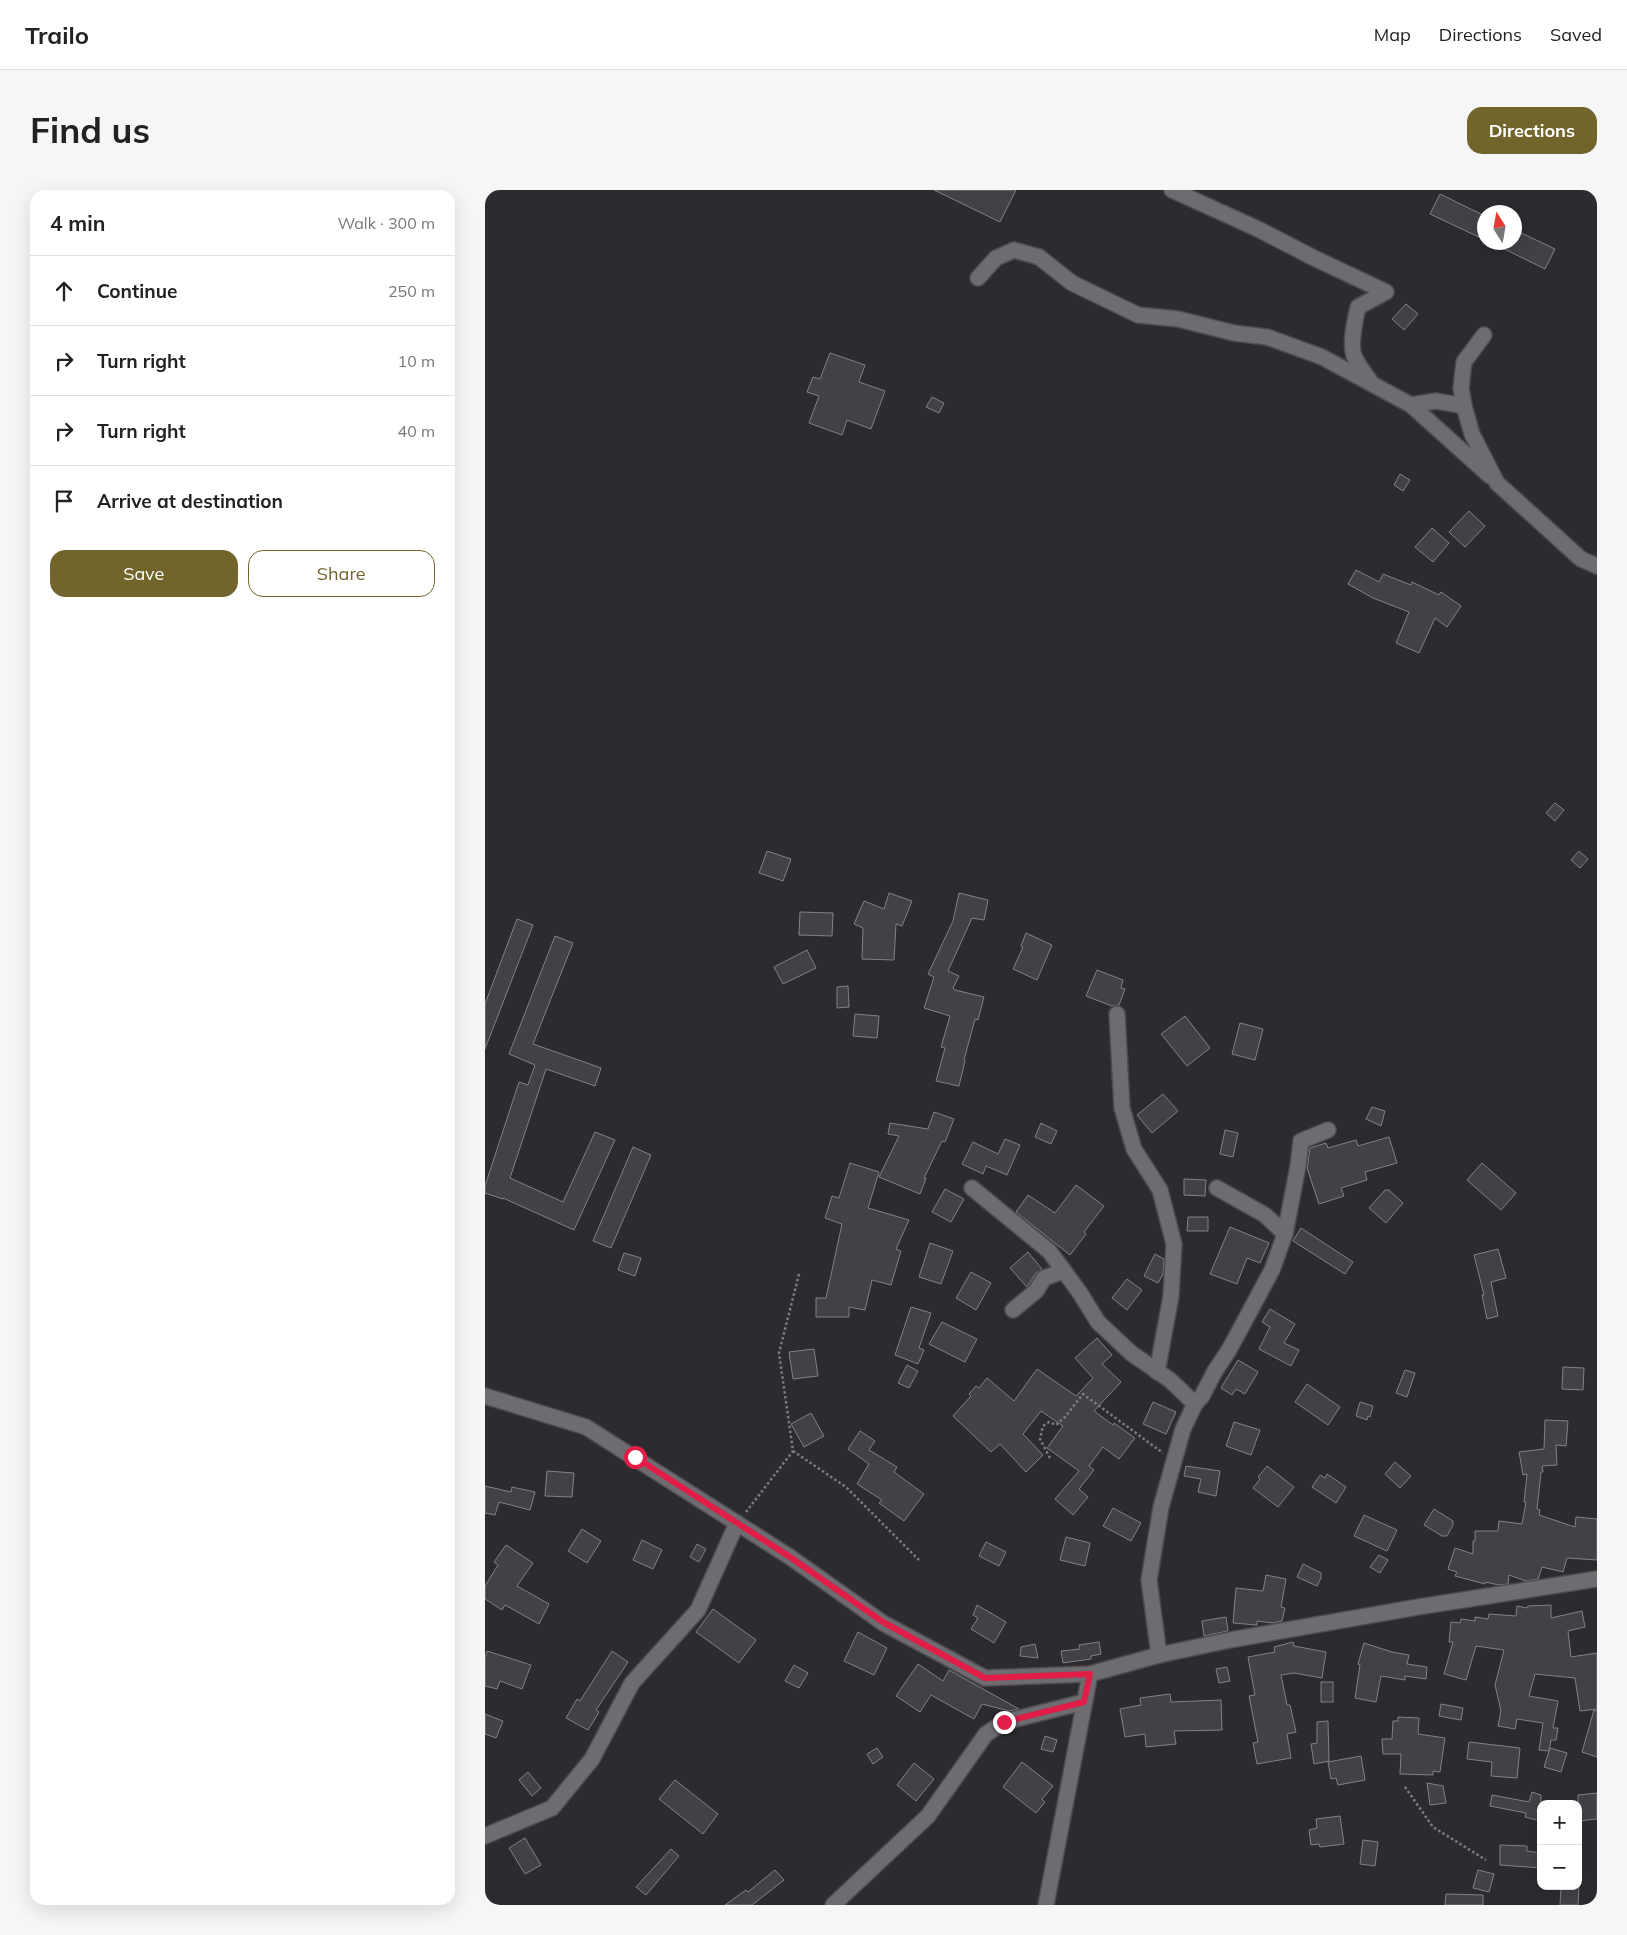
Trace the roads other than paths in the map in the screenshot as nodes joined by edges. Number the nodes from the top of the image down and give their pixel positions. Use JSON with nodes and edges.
{"nodes":[{"id":1,"x":1172,"y":190,"type":"edge"},
{"id":2,"x":978,"y":278,"type":"dead end"},
{"id":3,"x":1484,"y":336,"type":"dead end"},
{"id":4,"x":1371,"y":383,"type":"junction"},
{"id":5,"x":1411,"y":405,"type":"junction"},
{"id":6,"x":1465,"y":406,"type":"junction"},
{"id":7,"x":1497,"y":483,"type":"junction"},
{"id":8,"x":1597,"y":566,"type":"edge"},
{"id":9,"x":1117,"y":1014,"type":"dead end"},
{"id":10,"x":1328,"y":1130,"type":"dead end"},
{"id":11,"x":972,"y":1188,"type":"dead end"},
{"id":12,"x":1217,"y":1188,"type":"dead end"},
{"id":13,"x":1285,"y":1234,"type":"junction"},
{"id":14,"x":1064,"y":1271,"type":"junction"},
{"id":15,"x":1013,"y":1310,"type":"dead end"},
{"id":16,"x":1157,"y":1372,"type":"junction"},
{"id":17,"x":485,"y":1396,"type":"edge"},
{"id":18,"x":1195,"y":1404,"type":"junction"},
{"id":19,"x":737,"y":1523,"type":"junction"},
{"id":20,"x":1597,"y":1579,"type":"edge"},
{"id":21,"x":1159,"y":1655,"type":"junction"},
{"id":22,"x":1090,"y":1674,"type":"junction"},
{"id":23,"x":1084,"y":1702,"type":"junction"},
{"id":24,"x":485,"y":1836,"type":"edge"},
{"id":25,"x":833,"y":1905,"type":"edge"},
{"id":26,"x":1046,"y":1905,"type":"edge"}],
"edges":[{"from":1,"to":4,"type":"street"},
{"from":2,"to":4,"type":"street"},
{"from":3,"to":6,"type":"street"},
{"from":4,"to":5,"type":"street"},
{"from":5,"to":6,"type":"street"},
{"from":5,"to":7,"type":"street"},
{"from":6,"to":7,"type":"street"},
{"from":7,"to":8,"type":"street"},
{"from":9,"to":16,"type":"street"},
{"from":10,"to":13,"type":"street"},
{"from":11,"to":14,"type":"street"},
{"from":12,"to":13,"type":"street"},
{"from":13,"to":18,"type":"street"},
{"from":14,"to":15,"type":"street"},
{"from":14,"to":16,"type":"street"},
{"from":16,"to":18,"type":"street"},
{"from":17,"to":19,"type":"street"},
{"from":18,"to":21,"type":"street"},
{"from":19,"to":22,"type":"street"},
{"from":19,"to":24,"type":"street"},
{"from":20,"to":21,"type":"street"},
{"from":21,"to":22,"type":"street"},
{"from":22,"to":23,"type":"street"},
{"from":23,"to":25,"type":"street"},
{"from":23,"to":26,"type":"street"}]}
